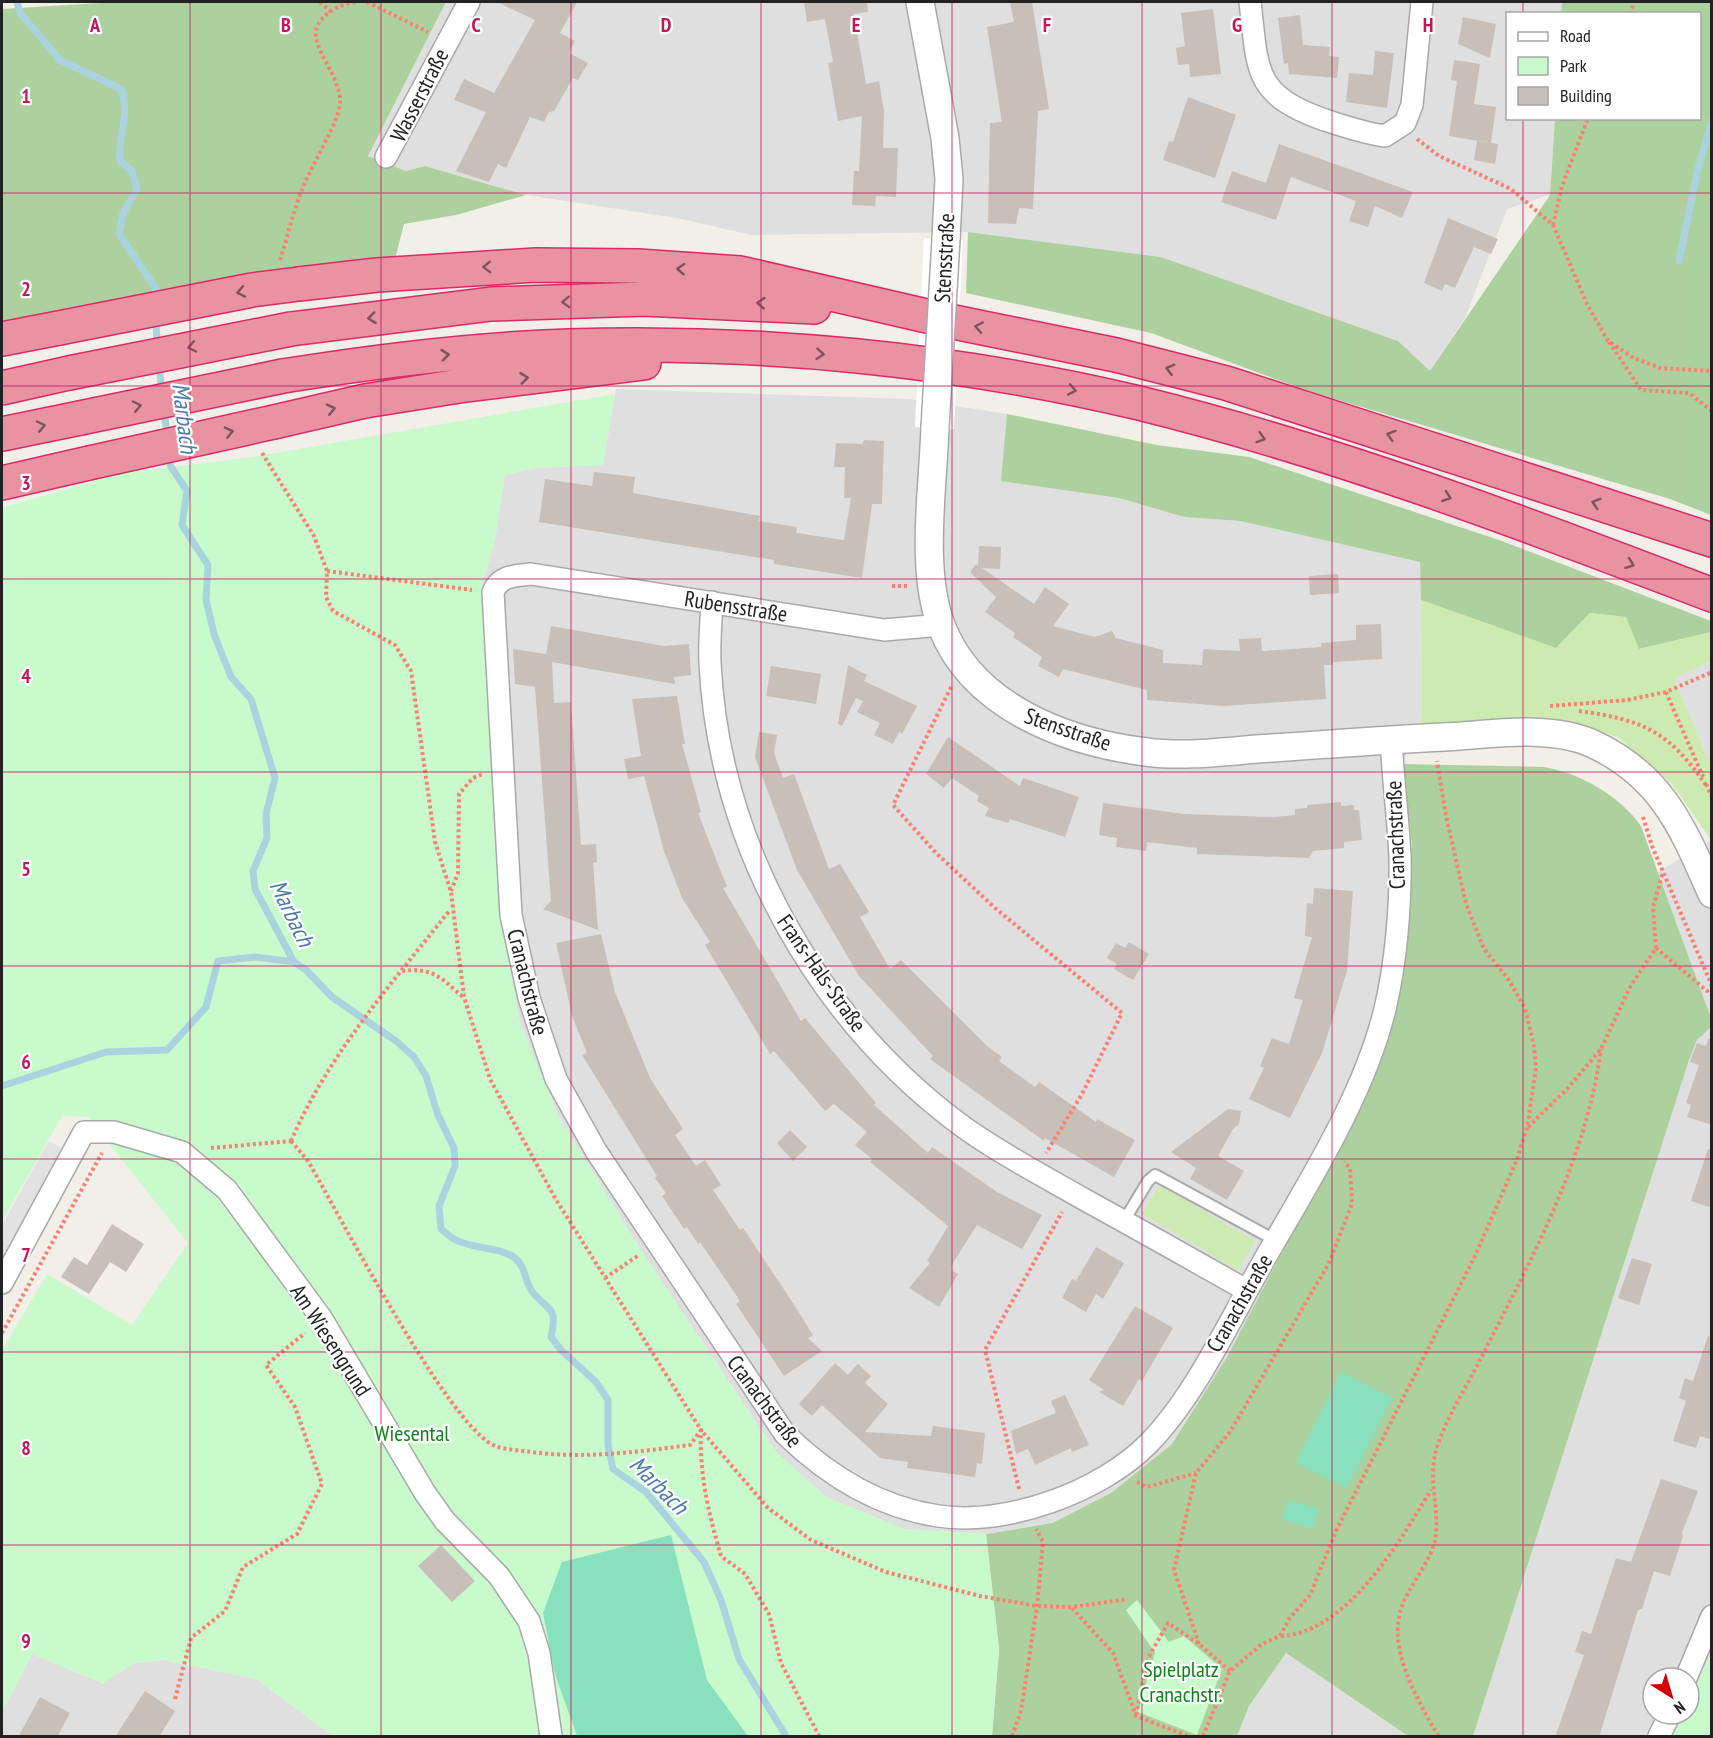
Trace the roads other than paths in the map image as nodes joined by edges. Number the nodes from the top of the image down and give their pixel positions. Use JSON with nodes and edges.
{"nodes":[{"id":1,"x":469,"y":2,"type":"edge"},
{"id":2,"x":920,"y":2,"type":"edge"},
{"id":3,"x":1250,"y":2,"type":"edge"},
{"id":4,"x":1422,"y":2,"type":"edge"},
{"id":5,"x":386,"y":157,"type":"dead end"},
{"id":6,"x":945,"y":320,"type":"junction"},
{"id":7,"x":2,"y":339,"type":"edge"},
{"id":8,"x":762,"y":349,"type":"junction"},
{"id":9,"x":2,"y":388,"type":"edge"},
{"id":10,"x":2,"y":434,"type":"edge"},
{"id":11,"x":2,"y":483,"type":"edge"},
{"id":12,"x":1712,"y":540,"type":"edge"},
{"id":13,"x":531,"y":574,"type":"joint"},
{"id":14,"x":1712,"y":595,"type":"edge"},
{"id":15,"x":712,"y":602,"type":"junction"},
{"id":16,"x":941,"y":625,"type":"junction"},
{"id":17,"x":1391,"y":739,"type":"junction"},
{"id":18,"x":1712,"y":894,"type":"edge"},
{"id":19,"x":1124,"y":1221,"type":"junction"},
{"id":20,"x":1275,"y":1240,"type":"junction"},
{"id":21,"x":2,"y":1283,"type":"edge"},
{"id":22,"x":1246,"y":1290,"type":"junction"},
{"id":23,"x":1712,"y":1616,"type":"edge"},
{"id":24,"x":1691,"y":1666,"type":"edge"},
{"id":25,"x":551,"y":1737,"type":"edge"}],
"edges":[{"from":1,"to":5,"type":"street","name":"Wasserstraße"},
{"from":2,"to":16,"type":"street","name":"Stensstraße","bridge":true},
{"from":3,"to":4,"type":"street"},
{"from":6,"to":7,"type":"highway","one_way":true,"bridge":true},
{"from":6,"to":9,"type":"highway","one_way":true,"bridge":true},
{"from":12,"to":6,"type":"highway","one_way":true},
{"from":10,"to":8,"type":"highway","one_way":true,"bridge":true},
{"from":11,"to":8,"type":"highway","one_way":true,"bridge":true},
{"from":8,"to":14,"type":"highway","one_way":true},
{"from":13,"to":15,"type":"street","name":"Rubensstraße"},
{"from":13,"to":22,"type":"street","name":"Cranachstraße"},
{"from":15,"to":16,"type":"street","name":"Rubensstraße"},
{"from":15,"to":19,"type":"street","name":"Frans-Hals-Straße"},
{"from":16,"to":17,"type":"street","name":"Stensstraße"},
{"from":17,"to":18,"type":"street","name":"Stensstraße"},
{"from":17,"to":20,"type":"street","name":"Cranachstraße"},
{"from":19,"to":20,"type":"lane"},
{"from":19,"to":22,"type":"street","name":"Frans-Hals-Straße"},
{"from":20,"to":22,"type":"street","name":"Cranachstraße"},
{"from":21,"to":25,"type":"street","name":"Am Wiesengrund"},
{"from":23,"to":24,"type":"street"}]}
